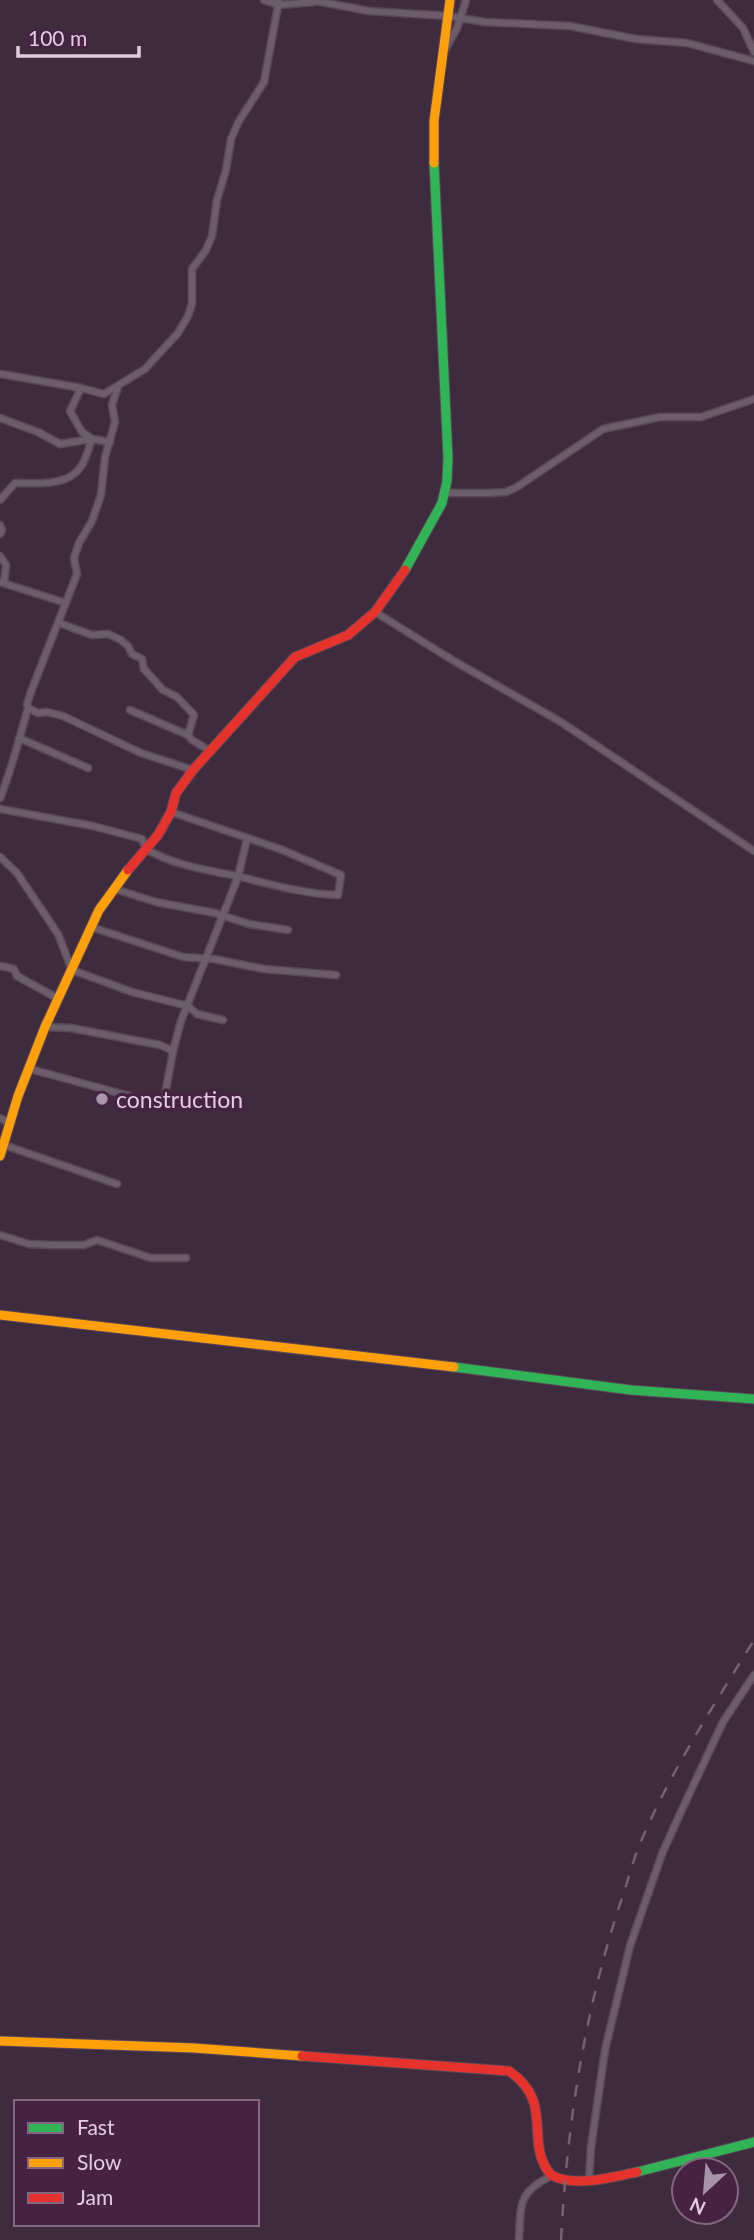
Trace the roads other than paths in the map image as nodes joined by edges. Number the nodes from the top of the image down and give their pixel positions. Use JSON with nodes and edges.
{"nodes":[{"id":1,"x":264,"y":0,"type":"edge"},
{"id":2,"x":311,"y":0,"type":"edge"},
{"id":3,"x":450,"y":0,"type":"edge"},
{"id":4,"x":466,"y":0,"type":"edge"},
{"id":5,"x":717,"y":0,"type":"edge"},
{"id":6,"x":279,"y":2,"type":"edge"},
{"id":7,"x":320,"y":2,"type":"junction"},
{"id":8,"x":448,"y":16,"type":"junction"},
{"id":9,"x":460,"y":18,"type":"junction"},
{"id":10,"x":754,"y":52,"type":"edge"},
{"id":11,"x":443,"y":53,"type":"junction"},
{"id":12,"x":754,"y":61,"type":"edge"},
{"id":13,"x":1,"y":374,"type":"edge"},
{"id":14,"x":119,"y":386,"type":"junction"},
{"id":15,"x":81,"y":388,"type":"junction"},
{"id":16,"x":754,"y":399,"type":"edge"},
{"id":17,"x":0,"y":418,"type":"edge"},
{"id":18,"x":92,"y":439,"type":"junction"},
{"id":19,"x":110,"y":442,"type":"junction"},
{"id":20,"x":444,"y":493,"type":"junction"},
{"id":21,"x":0,"y":500,"type":"edge"},
{"id":22,"x":0,"y":525,"type":"edge"},
{"id":23,"x":0,"y":534,"type":"edge"},
{"id":24,"x":0,"y":556,"type":"edge"},
{"id":25,"x":2,"y":583,"type":"edge"},
{"id":26,"x":66,"y":603,"type":"junction"},
{"id":27,"x":375,"y":612,"type":"junction"},
{"id":28,"x":59,"y":623,"type":"junction"},
{"id":29,"x":28,"y":708,"type":"junction"},
{"id":30,"x":130,"y":710,"type":"dead end"},
{"id":31,"x":188,"y":735,"type":"junction"},
{"id":32,"x":19,"y":738,"type":"junction"},
{"id":33,"x":210,"y":751,"type":"junction"},
{"id":34,"x":88,"y":768,"type":"dead end"},
{"id":35,"x":193,"y":770,"type":"junction"},
{"id":36,"x":0,"y":798,"type":"edge"},
{"id":37,"x":0,"y":809,"type":"edge"},
{"id":38,"x":171,"y":812,"type":"junction"},
{"id":39,"x":247,"y":839,"type":"junction"},
{"id":40,"x":146,"y":849,"type":"junction"},
{"id":41,"x":754,"y":851,"type":"edge"},
{"id":42,"x":0,"y":857,"type":"edge"},
{"id":43,"x":239,"y":877,"type":"junction"},
{"id":44,"x":116,"y":889,"type":"junction"},
{"id":45,"x":223,"y":916,"type":"junction"},
{"id":46,"x":91,"y":927,"type":"junction"},
{"id":47,"x":288,"y":930,"type":"dead end"},
{"id":48,"x":207,"y":959,"type":"junction"},
{"id":49,"x":0,"y":966,"type":"edge"},
{"id":50,"x":72,"y":970,"type":"junction"},
{"id":51,"x":336,"y":975,"type":"dead end"},
{"id":52,"x":57,"y":999,"type":"junction"},
{"id":53,"x":188,"y":1006,"type":"junction"},
{"id":54,"x":223,"y":1020,"type":"dead end"},
{"id":55,"x":45,"y":1027,"type":"junction"},
{"id":56,"x":173,"y":1051,"type":"junction"},
{"id":57,"x":30,"y":1069,"type":"junction"},
{"id":58,"x":0,"y":1118,"type":"edge"},
{"id":59,"x":10,"y":1124,"type":"junction"},
{"id":60,"x":4,"y":1145,"type":"junction"},
{"id":61,"x":0,"y":1156,"type":"edge"},
{"id":62,"x":117,"y":1184,"type":"dead end"},
{"id":63,"x":0,"y":1235,"type":"edge"},
{"id":64,"x":186,"y":1258,"type":"dead end"},
{"id":65,"x":0,"y":1315,"type":"edge"},
{"id":66,"x":754,"y":1399,"type":"edge"},
{"id":67,"x":754,"y":1675,"type":"edge"},
{"id":68,"x":0,"y":2041,"type":"edge"},
{"id":69,"x":754,"y":2142,"type":"edge"},
{"id":70,"x":551,"y":2176,"type":"junction"},
{"id":71,"x":589,"y":2180,"type":"junction"},
{"id":72,"x":519,"y":2240,"type":"edge"}],
"edges":[{"from":1,"to":6,"type":"street"},
{"from":2,"to":7,"type":"street"},
{"from":3,"to":8,"type":"street"},
{"from":4,"to":9,"type":"street"},
{"from":5,"to":10,"type":"street"},
{"from":6,"to":7,"type":"street"},
{"from":6,"to":14,"type":"street"},
{"from":7,"to":8,"type":"street"},
{"from":8,"to":9,"type":"street"},
{"from":8,"to":11,"type":"street"},
{"from":9,"to":11,"type":"street"},
{"from":9,"to":12,"type":"street"},
{"from":11,"to":20,"type":"street"},
{"from":13,"to":15,"type":"street"},
{"from":14,"to":15,"type":"street"},
{"from":14,"to":19,"type":"street"},
{"from":15,"to":18,"type":"street"},
{"from":16,"to":20,"type":"street"},
{"from":17,"to":18,"type":"street"},
{"from":18,"to":19,"type":"street"},
{"from":18,"to":21,"type":"street"},
{"from":19,"to":26,"type":"street"},
{"from":20,"to":27,"type":"street"},
{"from":22,"to":23,"type":"street"},
{"from":24,"to":25,"type":"street"},
{"from":25,"to":26,"type":"street"},
{"from":26,"to":28,"type":"street"},
{"from":27,"to":33,"type":"street"},
{"from":27,"to":41,"type":"street"},
{"from":28,"to":29,"type":"street"},
{"from":28,"to":31,"type":"street"},
{"from":29,"to":32,"type":"street"},
{"from":29,"to":35,"type":"street"},
{"from":30,"to":31,"type":"street"},
{"from":31,"to":33,"type":"street"},
{"from":32,"to":34,"type":"street"},
{"from":32,"to":36,"type":"street"},
{"from":33,"to":35,"type":"street"},
{"from":35,"to":38,"type":"street"},
{"from":37,"to":40,"type":"street"},
{"from":38,"to":39,"type":"street"},
{"from":38,"to":40,"type":"street"},
{"from":39,"to":43,"type":"street"},
{"from":39,"to":43,"type":"street"},
{"from":40,"to":43,"type":"street"},
{"from":40,"to":44,"type":"street"},
{"from":42,"to":50,"type":"street"},
{"from":43,"to":45,"type":"street"},
{"from":44,"to":45,"type":"street"},
{"from":44,"to":46,"type":"street"},
{"from":45,"to":47,"type":"street"},
{"from":45,"to":48,"type":"street"},
{"from":46,"to":48,"type":"street"},
{"from":46,"to":50,"type":"street"},
{"from":48,"to":51,"type":"street"},
{"from":48,"to":53,"type":"street"},
{"from":49,"to":52,"type":"street"},
{"from":50,"to":52,"type":"street"},
{"from":50,"to":53,"type":"street"},
{"from":52,"to":55,"type":"street"},
{"from":53,"to":54,"type":"street"},
{"from":53,"to":56,"type":"street"},
{"from":55,"to":56,"type":"street"},
{"from":55,"to":57,"type":"street"},
{"from":56,"to":57,"type":"street"},
{"from":57,"to":59,"type":"street"},
{"from":58,"to":59,"type":"street"},
{"from":59,"to":60,"type":"street"},
{"from":60,"to":61,"type":"street"},
{"from":60,"to":62,"type":"street"},
{"from":63,"to":64,"type":"street"},
{"from":65,"to":66,"type":"street"},
{"from":67,"to":71,"type":"street"},
{"from":68,"to":70,"type":"street"},
{"from":69,"to":71,"type":"street"},
{"from":70,"to":71,"type":"street"},
{"from":70,"to":72,"type":"street"}]}
